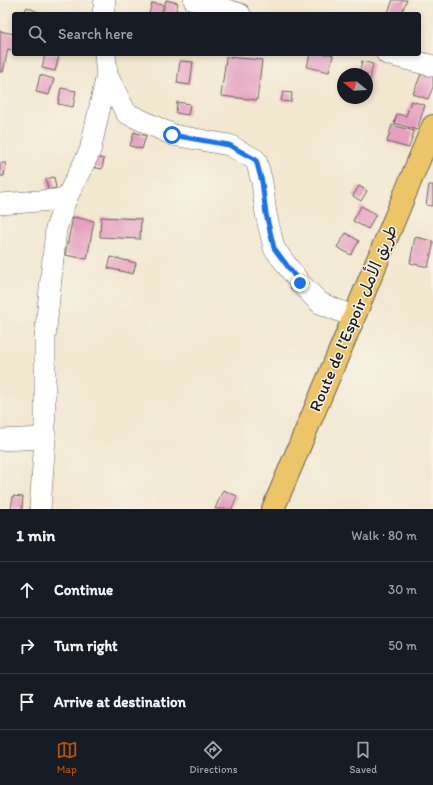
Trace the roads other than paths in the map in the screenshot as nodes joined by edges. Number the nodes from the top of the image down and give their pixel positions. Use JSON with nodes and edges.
{"nodes":[{"id":1,"x":105,"y":0,"type":"edge"},
{"id":2,"x":194,"y":0,"type":"edge"},
{"id":3,"x":103,"y":12,"type":"edge"},
{"id":4,"x":233,"y":12,"type":"edge"},
{"id":5,"x":105,"y":56,"type":"edge"},
{"id":6,"x":395,"y":56,"type":"edge"},
{"id":7,"x":433,"y":66,"type":"edge"},
{"id":8,"x":107,"y":75,"type":"junction"},
{"id":9,"x":433,"y":126,"type":"edge"},
{"id":10,"x":66,"y":199,"type":"junction"},
{"id":11,"x":0,"y":204,"type":"edge"},
{"id":12,"x":354,"y":317,"type":"junction"},
{"id":13,"x":45,"y":438,"type":"junction"},
{"id":14,"x":0,"y":440,"type":"edge"},
{"id":15,"x":40,"y":509,"type":"edge"},
{"id":16,"x":272,"y":509,"type":"edge"}],
"edges":[{"from":1,"to":3,"type":"street"},
{"from":2,"to":4,"type":"street"},
{"from":5,"to":8,"type":"street"},
{"from":6,"to":7,"type":"street"},
{"from":8,"to":10,"type":"street"},
{"from":8,"to":12,"type":"street"},
{"from":9,"to":12,"type":"highway","name":"Route de l’Espoir طريق الأمل"},
{"from":10,"to":11,"type":"street"},
{"from":10,"to":13,"type":"street"},
{"from":12,"to":16,"type":"highway","name":"Route de l’Espoir طريق الأمل"},
{"from":13,"to":14,"type":"street"},
{"from":13,"to":15,"type":"street"}]}
